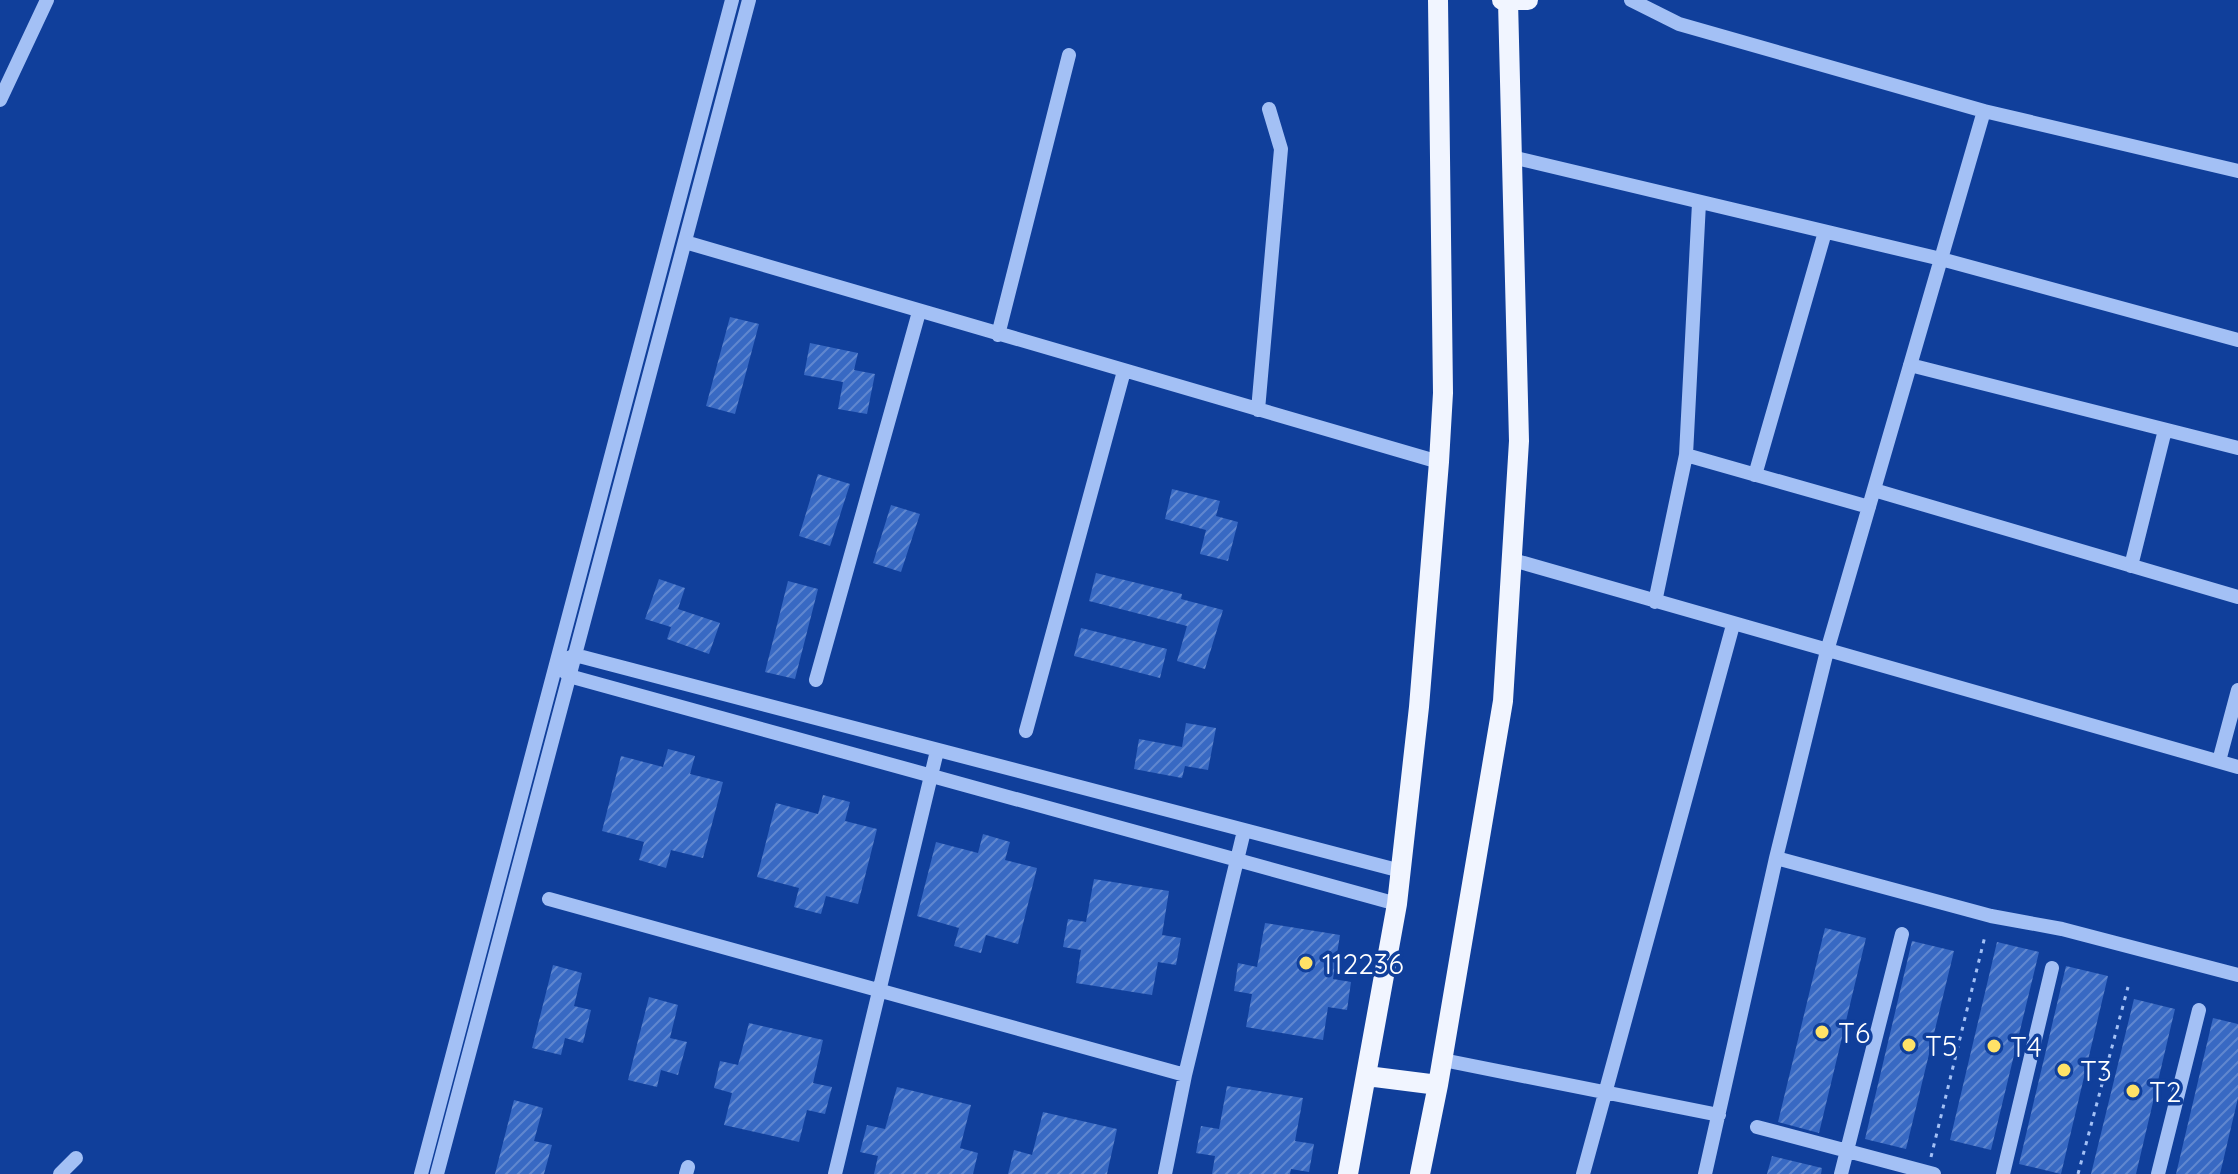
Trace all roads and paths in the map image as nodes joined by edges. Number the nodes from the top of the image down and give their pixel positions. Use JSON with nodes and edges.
{"nodes":[{"id":1,"x":47,"y":0,"type":"edge"},
{"id":2,"x":732,"y":0,"type":"edge"},
{"id":3,"x":749,"y":0,"type":"edge"},
{"id":4,"x":1438,"y":0,"type":"edge"},
{"id":5,"x":1505,"y":0,"type":"edge"},
{"id":6,"x":1528,"y":0,"type":"edge"},
{"id":7,"x":1631,"y":0,"type":"edge"},
{"id":8,"x":1069,"y":55,"type":"dead end"},
{"id":9,"x":0,"y":100,"type":"edge"},
{"id":10,"x":1269,"y":109,"type":"dead end"},
{"id":11,"x":1984,"y":111,"type":"junction"},
{"id":12,"x":1512,"y":157,"type":"junction"},
{"id":13,"x":2238,"y":171,"type":"edge"},
{"id":14,"x":1699,"y":203,"type":"junction"},
{"id":15,"x":1825,"y":232,"type":"junction"},
{"id":16,"x":685,"y":242,"type":"junction"},
{"id":17,"x":1941,"y":259,"type":"junction"},
{"id":18,"x":919,"y":312,"type":"junction"},
{"id":19,"x":998,"y":335,"type":"junction"},
{"id":20,"x":2238,"y":340,"type":"edge"},
{"id":21,"x":1910,"y":365,"type":"junction"},
{"id":22,"x":1124,"y":371,"type":"junction"},
{"id":23,"x":1258,"y":410,"type":"junction"},
{"id":24,"x":2165,"y":430,"type":"junction"},
{"id":25,"x":2238,"y":448,"type":"edge"},
{"id":26,"x":1686,"y":455,"type":"junction"},
{"id":27,"x":1439,"y":462,"type":"junction"},
{"id":28,"x":1755,"y":475,"type":"junction"},
{"id":29,"x":1874,"y":490,"type":"junction"},
{"id":30,"x":1869,"y":507,"type":"junction"},
{"id":31,"x":1513,"y":560,"type":"junction"},
{"id":32,"x":2131,"y":566,"type":"junction"},
{"id":33,"x":2238,"y":597,"type":"edge"},
{"id":34,"x":1655,"y":602,"type":"junction"},
{"id":35,"x":1733,"y":625,"type":"junction"},
{"id":36,"x":1827,"y":651,"type":"junction"},
{"id":37,"x":575,"y":655,"type":"junction"},
{"id":38,"x":557,"y":664,"type":"junction"},
{"id":39,"x":569,"y":676,"type":"junction"},
{"id":40,"x":816,"y":680,"type":"dead end"},
{"id":41,"x":2238,"y":690,"type":"edge"},
{"id":42,"x":1026,"y":731,"type":"dead end"},
{"id":43,"x":937,"y":751,"type":"junction"},
{"id":44,"x":2219,"y":761,"type":"junction"},
{"id":45,"x":2238,"y":767,"type":"edge"},
{"id":46,"x":931,"y":777,"type":"junction"},
{"id":47,"x":1244,"y":831,"type":"junction"},
{"id":48,"x":1776,"y":858,"type":"junction"},
{"id":49,"x":1237,"y":861,"type":"junction"},
{"id":50,"x":1401,"y":871,"type":"junction"},
{"id":51,"x":549,"y":899,"type":"dead end"},
{"id":52,"x":1397,"y":904,"type":"junction"},
{"id":53,"x":1902,"y":934,"type":"dead end"},
{"id":54,"x":1985,"y":936,"type":"dead end"},
{"id":55,"x":2052,"y":968,"type":"dead end"},
{"id":56,"x":2238,"y":975,"type":"edge"},
{"id":57,"x":2128,"y":987,"type":"dead end"},
{"id":58,"x":878,"y":991,"type":"junction"},
{"id":59,"x":2199,"y":1010,"type":"dead end"},
{"id":60,"x":1443,"y":1060,"type":"junction"},
{"id":61,"x":1185,"y":1075,"type":"junction"},
{"id":62,"x":1367,"y":1076,"type":"junction"},
{"id":63,"x":1438,"y":1085,"type":"junction"},
{"id":64,"x":1605,"y":1094,"type":"junction"},
{"id":65,"x":1719,"y":1115,"type":"junction"},
{"id":66,"x":1757,"y":1127,"type":"dead end"},
{"id":67,"x":1846,"y":1152,"type":"junction"},
{"id":68,"x":1931,"y":1173,"type":"edge"},
{"id":69,"x":60,"y":1174,"type":"edge"},
{"id":70,"x":75,"y":1174,"type":"edge"},
{"id":71,"x":421,"y":1174,"type":"edge"},
{"id":72,"x":437,"y":1174,"type":"edge"},
{"id":73,"x":835,"y":1174,"type":"edge"},
{"id":74,"x":1165,"y":1174,"type":"edge"},
{"id":75,"x":1348,"y":1174,"type":"edge"},
{"id":76,"x":1420,"y":1174,"type":"edge"},
{"id":77,"x":1583,"y":1174,"type":"edge"},
{"id":78,"x":1705,"y":1174,"type":"edge"},
{"id":79,"x":1841,"y":1174,"type":"edge"},
{"id":80,"x":2003,"y":1174,"type":"edge"},
{"id":81,"x":2078,"y":1174,"type":"edge"},
{"id":82,"x":2158,"y":1174,"type":"edge"}],
"edges":[{"from":1,"to":9,"type":"street"},
{"from":2,"to":38,"type":"street"},
{"from":3,"to":16,"type":"street"},
{"from":4,"to":27,"type":"main road"},
{"from":5,"to":6,"type":"main road"},
{"from":5,"to":12,"type":"main road"},
{"from":7,"to":11,"type":"street"},
{"from":8,"to":19,"type":"street"},
{"from":10,"to":23,"type":"street"},
{"from":11,"to":13,"type":"street"},
{"from":11,"to":17,"type":"street"},
{"from":12,"to":14,"type":"street"},
{"from":12,"to":31,"type":"main road"},
{"from":14,"to":15,"type":"street"},
{"from":14,"to":26,"type":"street"},
{"from":15,"to":17,"type":"street"},
{"from":15,"to":28,"type":"street"},
{"from":16,"to":18,"type":"street"},
{"from":16,"to":37,"type":"street"},
{"from":17,"to":20,"type":"street"},
{"from":17,"to":21,"type":"street"},
{"from":18,"to":19,"type":"street"},
{"from":18,"to":40,"type":"street"},
{"from":19,"to":22,"type":"street"},
{"from":21,"to":24,"type":"street"},
{"from":21,"to":29,"type":"street"},
{"from":22,"to":23,"type":"street"},
{"from":22,"to":42,"type":"street"},
{"from":23,"to":27,"type":"street"},
{"from":24,"to":25,"type":"street"},
{"from":24,"to":32,"type":"street"},
{"from":26,"to":28,"type":"street"},
{"from":26,"to":34,"type":"street"},
{"from":27,"to":50,"type":"main road"},
{"from":28,"to":30,"type":"street"},
{"from":29,"to":30,"type":"street"},
{"from":29,"to":32,"type":"street"},
{"from":30,"to":36,"type":"street"},
{"from":31,"to":34,"type":"street"},
{"from":31,"to":60,"type":"main road"},
{"from":32,"to":33,"type":"street"},
{"from":34,"to":35,"type":"street"},
{"from":35,"to":36,"type":"street"},
{"from":35,"to":64,"type":"street"},
{"from":36,"to":44,"type":"street"},
{"from":36,"to":48,"type":"street"},
{"from":37,"to":38,"type":"street"},
{"from":37,"to":39,"type":"street"},
{"from":37,"to":43,"type":"street"},
{"from":38,"to":39,"type":"street"},
{"from":38,"to":71,"type":"street"},
{"from":39,"to":46,"type":"street"},
{"from":39,"to":72,"type":"street"},
{"from":41,"to":44,"type":"street"},
{"from":43,"to":46,"type":"street"},
{"from":43,"to":47,"type":"street"},
{"from":44,"to":45,"type":"street"},
{"from":46,"to":49,"type":"street"},
{"from":46,"to":58,"type":"street"},
{"from":47,"to":49,"type":"street"},
{"from":47,"to":50,"type":"street"},
{"from":48,"to":56,"type":"street"},
{"from":48,"to":65,"type":"street"},
{"from":49,"to":52,"type":"street"},
{"from":49,"to":61,"type":"street"},
{"from":50,"to":52,"type":"main road"},
{"from":51,"to":58,"type":"street"},
{"from":52,"to":62,"type":"main road"},
{"from":53,"to":67,"type":"street"},
{"from":54,"to":68,"type":"path"},
{"from":55,"to":80,"type":"street"},
{"from":57,"to":81,"type":"path"},
{"from":58,"to":61,"type":"street"},
{"from":58,"to":73,"type":"street"},
{"from":59,"to":82,"type":"street"},
{"from":60,"to":63,"type":"main road"},
{"from":60,"to":64,"type":"street"},
{"from":61,"to":74,"type":"street"},
{"from":62,"to":63,"type":"main road"},
{"from":62,"to":75,"type":"main road"},
{"from":63,"to":76,"type":"main road"},
{"from":64,"to":65,"type":"street"},
{"from":64,"to":77,"type":"street"},
{"from":65,"to":78,"type":"street"},
{"from":66,"to":67,"type":"street"},
{"from":67,"to":68,"type":"street"},
{"from":67,"to":79,"type":"street"},
{"from":69,"to":70,"type":"street"}]}
